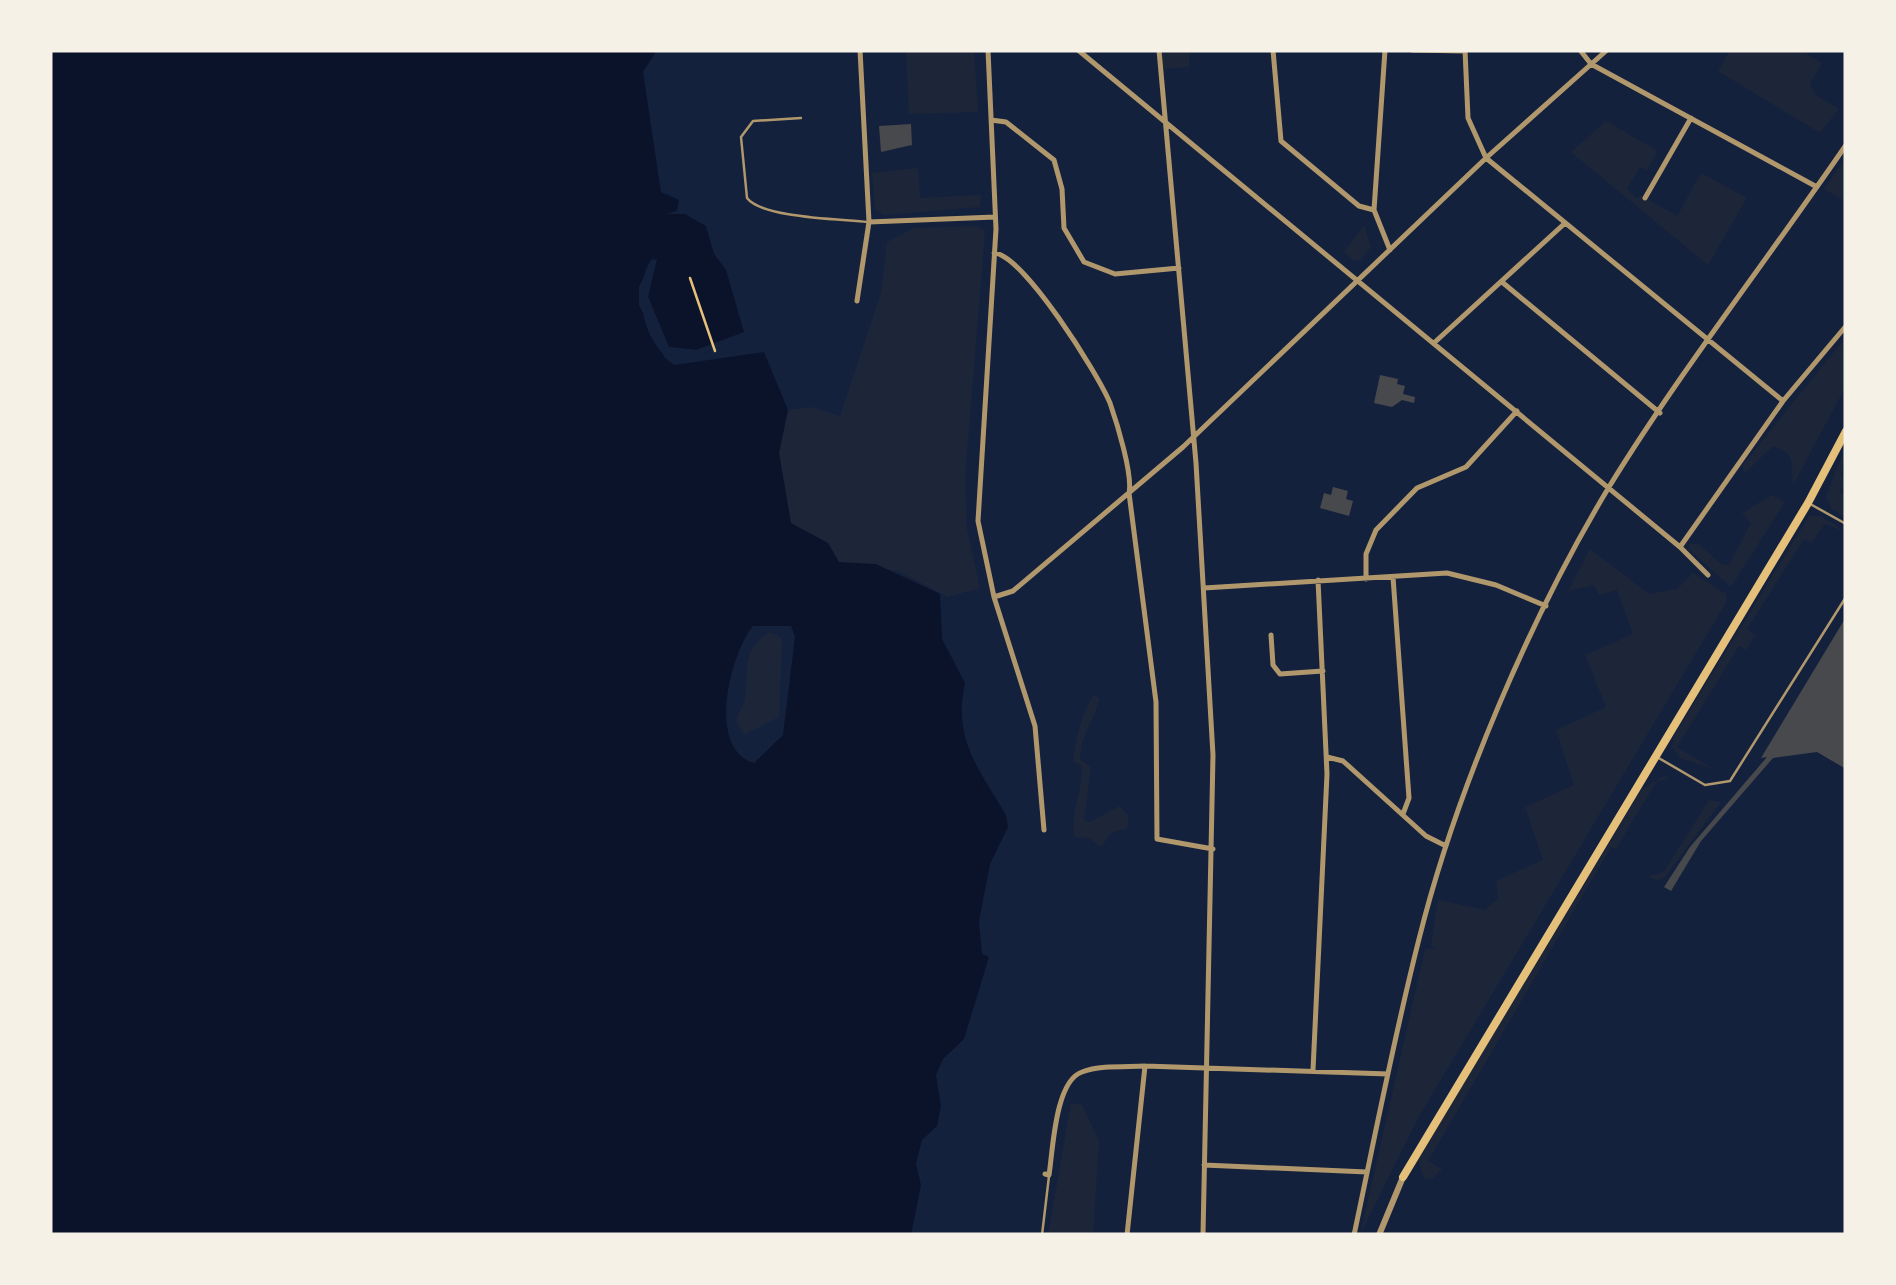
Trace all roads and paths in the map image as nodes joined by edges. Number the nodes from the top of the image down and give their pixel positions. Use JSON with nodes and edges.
{"nodes":[{"id":1,"x":860,"y":50,"type":"edge"},
{"id":2,"x":988,"y":50,"type":"edge"},
{"id":3,"x":1078,"y":50,"type":"edge"},
{"id":4,"x":1158,"y":50,"type":"edge"},
{"id":5,"x":1273,"y":50,"type":"edge"},
{"id":6,"x":1385,"y":50,"type":"edge"},
{"id":7,"x":1412,"y":50,"type":"edge"},
{"id":8,"x":1465,"y":50,"type":"edge"},
{"id":9,"x":1580,"y":50,"type":"edge"},
{"id":10,"x":1607,"y":50,"type":"edge"},
{"id":11,"x":1590,"y":64,"type":"junction"},
{"id":12,"x":1162,"y":117,"type":"junction"},
{"id":13,"x":801,"y":118,"type":"dead end"},
{"id":14,"x":1690,"y":118,"type":"junction"},
{"id":15,"x":991,"y":120,"type":"junction"},
{"id":16,"x":1846,"y":145,"type":"edge"},
{"id":17,"x":1486,"y":158,"type":"junction"},
{"id":18,"x":1818,"y":187,"type":"junction"},
{"id":19,"x":1645,"y":198,"type":"dead end"},
{"id":20,"x":1374,"y":210,"type":"junction"},
{"id":21,"x":996,"y":217,"type":"junction"},
{"id":22,"x":868,"y":222,"type":"junction"},
{"id":23,"x":1564,"y":224,"type":"junction"},
{"id":24,"x":1390,"y":250,"type":"junction"},
{"id":25,"x":994,"y":252,"type":"junction"},
{"id":26,"x":1179,"y":268,"type":"junction"},
{"id":27,"x":690,"y":278,"type":"dead end"},
{"id":28,"x":1358,"y":281,"type":"junction"},
{"id":29,"x":1502,"y":282,"type":"junction"},
{"id":30,"x":857,"y":301,"type":"dead end"},
{"id":31,"x":1846,"y":326,"type":"edge"},
{"id":32,"x":1711,"y":340,"type":"junction"},
{"id":33,"x":1434,"y":342,"type":"junction"},
{"id":34,"x":715,"y":351,"type":"dead end"},
{"id":35,"x":1783,"y":400,"type":"junction"},
{"id":36,"x":1517,"y":411,"type":"junction"},
{"id":37,"x":1660,"y":413,"type":"junction"},
{"id":38,"x":1846,"y":431,"type":"edge"},
{"id":39,"x":1192,"y":436,"type":"junction"},
{"id":40,"x":1609,"y":488,"type":"junction"},
{"id":41,"x":1129,"y":493,"type":"junction"},
{"id":42,"x":1808,"y":503,"type":"junction"},
{"id":43,"x":1846,"y":524,"type":"edge"},
{"id":44,"x":1680,"y":547,"type":"junction"},
{"id":45,"x":1708,"y":575,"type":"dead end"},
{"id":46,"x":1394,"y":576,"type":"junction"},
{"id":47,"x":1366,"y":579,"type":"junction"},
{"id":48,"x":1318,"y":580,"type":"junction"},
{"id":49,"x":1204,"y":588,"type":"junction"},
{"id":50,"x":994,"y":597,"type":"junction"},
{"id":51,"x":1846,"y":597,"type":"edge"},
{"id":52,"x":1546,"y":606,"type":"junction"},
{"id":53,"x":1271,"y":635,"type":"dead end"},
{"id":54,"x":1323,"y":672,"type":"junction"},
{"id":55,"x":1656,"y":756,"type":"junction"},
{"id":56,"x":1327,"y":757,"type":"junction"},
{"id":57,"x":1403,"y":814,"type":"junction"},
{"id":58,"x":1044,"y":830,"type":"dead end"},
{"id":59,"x":1446,"y":846,"type":"junction"},
{"id":60,"x":1213,"y":849,"type":"junction"},
{"id":61,"x":1146,"y":1066,"type":"junction"},
{"id":62,"x":1206,"y":1068,"type":"junction"},
{"id":63,"x":1313,"y":1070,"type":"junction"},
{"id":64,"x":1388,"y":1074,"type":"junction"},
{"id":65,"x":1204,"y":1165,"type":"junction"},
{"id":66,"x":1368,"y":1172,"type":"junction"},
{"id":67,"x":1047,"y":1174,"type":"joint"},
{"id":68,"x":1403,"y":1177,"type":"joint"},
{"id":69,"x":1042,"y":1235,"type":"edge"},
{"id":70,"x":1127,"y":1235,"type":"edge"},
{"id":71,"x":1203,"y":1235,"type":"edge"},
{"id":72,"x":1354,"y":1235,"type":"edge"},
{"id":73,"x":1379,"y":1235,"type":"edge"}],
"edges":[{"from":1,"to":22,"type":"street"},
{"from":2,"to":15,"type":"street"},
{"from":3,"to":12,"type":"street"},
{"from":4,"to":12,"type":"street"},
{"from":5,"to":20,"type":"street"},
{"from":6,"to":20,"type":"street"},
{"from":7,"to":8,"type":"street"},
{"from":8,"to":17,"type":"street"},
{"from":9,"to":11,"type":"street"},
{"from":10,"to":11,"type":"street"},
{"from":11,"to":14,"type":"street"},
{"from":11,"to":17,"type":"street"},
{"from":12,"to":26,"type":"street"},
{"from":12,"to":28,"type":"street"},
{"from":13,"to":22,"type":"lane"},
{"from":14,"to":18,"type":"street"},
{"from":14,"to":19,"type":"street"},
{"from":15,"to":21,"type":"street"},
{"from":15,"to":26,"type":"street"},
{"from":16,"to":18,"type":"street"},
{"from":17,"to":23,"type":"street"},
{"from":17,"to":24,"type":"street"},
{"from":18,"to":32,"type":"street"},
{"from":20,"to":24,"type":"street"},
{"from":21,"to":22,"type":"street"},
{"from":21,"to":25,"type":"street"},
{"from":22,"to":30,"type":"street"},
{"from":23,"to":29,"type":"street"},
{"from":23,"to":32,"type":"street"},
{"from":24,"to":28,"type":"street"},
{"from":25,"to":41,"type":"street"},
{"from":25,"to":50,"type":"street"},
{"from":26,"to":39,"type":"street"},
{"from":27,"to":34,"type":"path"},
{"from":28,"to":33,"type":"street"},
{"from":28,"to":39,"type":"street"},
{"from":29,"to":33,"type":"street"},
{"from":29,"to":37,"type":"street"},
{"from":31,"to":35,"type":"street"},
{"from":32,"to":35,"type":"street"},
{"from":32,"to":37,"type":"street"},
{"from":33,"to":36,"type":"street"},
{"from":35,"to":44,"type":"street"},
{"from":36,"to":40,"type":"street"},
{"from":36,"to":47,"type":"street"},
{"from":37,"to":40,"type":"street"},
{"from":38,"to":42,"type":"highway"},
{"from":39,"to":41,"type":"street"},
{"from":39,"to":49,"type":"street"},
{"from":40,"to":44,"type":"street"},
{"from":40,"to":52,"type":"street"},
{"from":41,"to":50,"type":"street"},
{"from":41,"to":60,"type":"street"},
{"from":42,"to":43,"type":"lane"},
{"from":42,"to":55,"type":"highway"},
{"from":44,"to":45,"type":"street"},
{"from":46,"to":47,"type":"street"},
{"from":46,"to":52,"type":"street"},
{"from":46,"to":57,"type":"street"},
{"from":47,"to":48,"type":"street"},
{"from":48,"to":49,"type":"street"},
{"from":48,"to":54,"type":"street"},
{"from":49,"to":60,"type":"street"},
{"from":50,"to":58,"type":"street"},
{"from":51,"to":55,"type":"lane"},
{"from":52,"to":59,"type":"street"},
{"from":53,"to":54,"type":"street"},
{"from":54,"to":56,"type":"street"},
{"from":55,"to":68,"type":"highway"},
{"from":56,"to":57,"type":"street"},
{"from":56,"to":63,"type":"street"},
{"from":57,"to":59,"type":"street"},
{"from":59,"to":64,"type":"street"},
{"from":60,"to":62,"type":"street"},
{"from":61,"to":62,"type":"street"},
{"from":61,"to":67,"type":"street"},
{"from":61,"to":70,"type":"street"},
{"from":62,"to":63,"type":"street"},
{"from":62,"to":65,"type":"street"},
{"from":63,"to":64,"type":"street"},
{"from":64,"to":66,"type":"street"},
{"from":65,"to":66,"type":"street"},
{"from":65,"to":71,"type":"street"},
{"from":66,"to":72,"type":"street"},
{"from":67,"to":69,"type":"lane"},
{"from":68,"to":73,"type":"street"}]}
